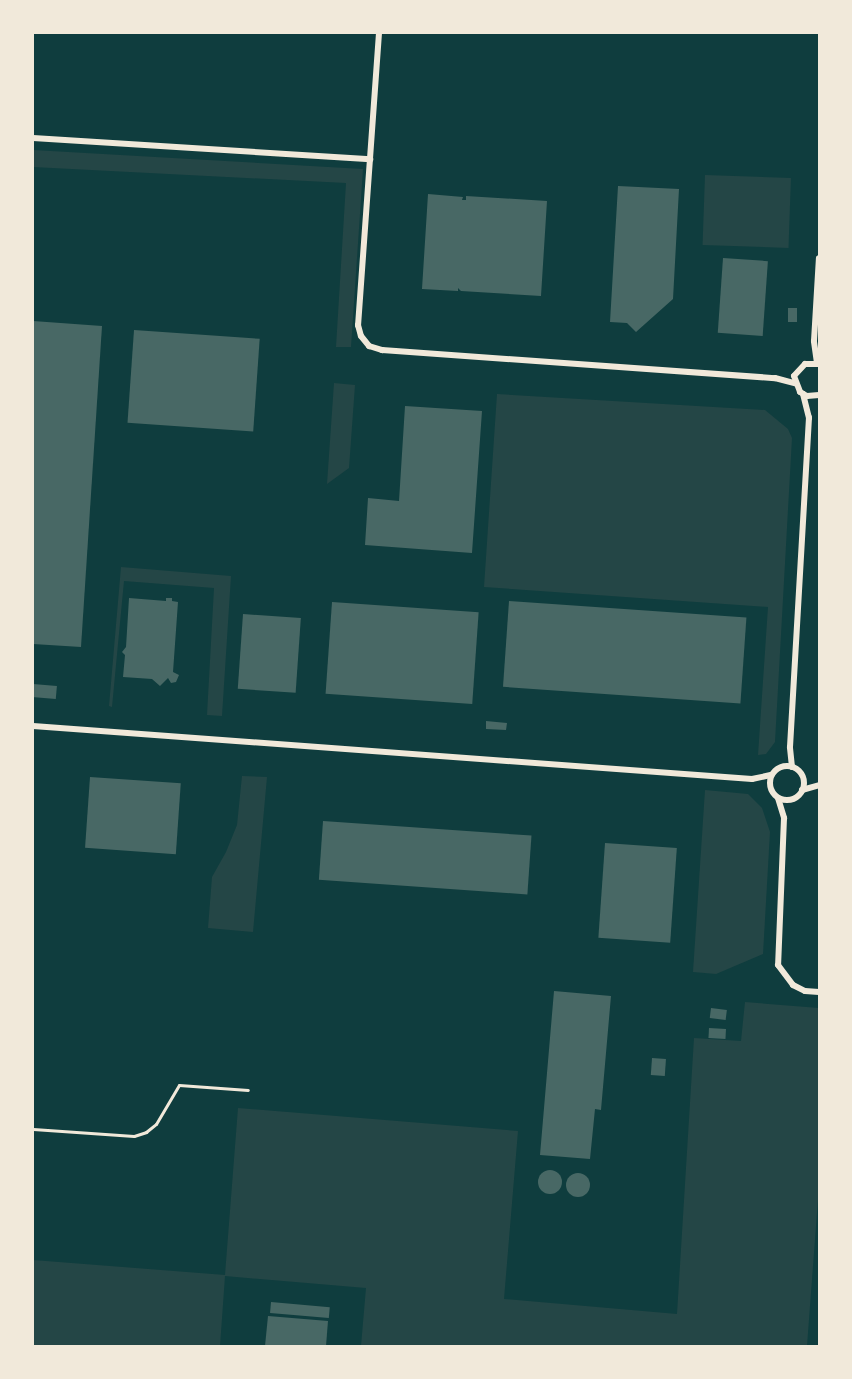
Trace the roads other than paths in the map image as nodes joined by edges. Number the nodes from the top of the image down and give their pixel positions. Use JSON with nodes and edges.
{"nodes":[{"id":1,"x":379,"y":33,"type":"edge"},
{"id":2,"x":33,"y":138,"type":"edge"},
{"id":3,"x":370,"y":159,"type":"junction"},
{"id":4,"x":819,"y":258,"type":"edge"},
{"id":5,"x":814,"y":341,"type":"junction"},
{"id":6,"x":805,"y":364,"type":"junction"},
{"id":7,"x":818,"y":364,"type":"edge"},
{"id":8,"x":796,"y":372,"type":"junction"},
{"id":9,"x":775,"y":378,"type":"junction"},
{"id":10,"x":795,"y":383,"type":"junction"},
{"id":11,"x":803,"y":394,"type":"junction"},
{"id":12,"x":818,"y":395,"type":"edge"},
{"id":13,"x":809,"y":418,"type":"junction"},
{"id":14,"x":33,"y":726,"type":"edge"},
{"id":15,"x":790,"y":747,"type":"junction"},
{"id":16,"x":781,"y":767,"type":"junction"},
{"id":17,"x":792,"y":767,"type":"junction"},
{"id":18,"x":771,"y":776,"type":"junction"},
{"id":19,"x":752,"y":779,"type":"junction"},
{"id":20,"x":803,"y":780,"type":"junction"},
{"id":21,"x":819,"y":785,"type":"edge"},
{"id":22,"x":770,"y":786,"type":"junction"},
{"id":23,"x":802,"y":790,"type":"junction"},
{"id":24,"x":778,"y":798,"type":"junction"},
{"id":25,"x":792,"y":799,"type":"junction"},
{"id":26,"x":784,"y":818,"type":"junction"},
{"id":27,"x":819,"y":992,"type":"edge"}],
"edges":[{"from":1,"to":3,"type":"street"},
{"from":2,"to":3,"type":"street"},
{"from":3,"to":9,"type":"street"},
{"from":4,"to":5,"type":"street"},
{"from":5,"to":6,"type":"street"},
{"from":5,"to":7,"type":"street"},
{"from":6,"to":7,"type":"street"},
{"from":6,"to":8,"type":"street"},
{"from":8,"to":9,"type":"street"},
{"from":8,"to":10,"type":"street"},
{"from":9,"to":10,"type":"street"},
{"from":10,"to":11,"type":"street"},
{"from":11,"to":12,"type":"street"},
{"from":11,"to":13,"type":"street"},
{"from":12,"to":13,"type":"street"},
{"from":13,"to":15,"type":"street"},
{"from":14,"to":19,"type":"street"},
{"from":15,"to":16,"type":"street"},
{"from":15,"to":17,"type":"street"},
{"from":16,"to":17,"type":"street"},
{"from":16,"to":18,"type":"street"},
{"from":17,"to":20,"type":"street"},
{"from":18,"to":19,"type":"street"},
{"from":18,"to":22,"type":"street"},
{"from":19,"to":22,"type":"street"},
{"from":20,"to":21,"type":"street"},
{"from":20,"to":23,"type":"street"},
{"from":21,"to":23,"type":"street"},
{"from":22,"to":24,"type":"street"},
{"from":23,"to":25,"type":"street"},
{"from":24,"to":25,"type":"street"},
{"from":24,"to":26,"type":"street"},
{"from":25,"to":26,"type":"street"},
{"from":26,"to":27,"type":"street"}]}
